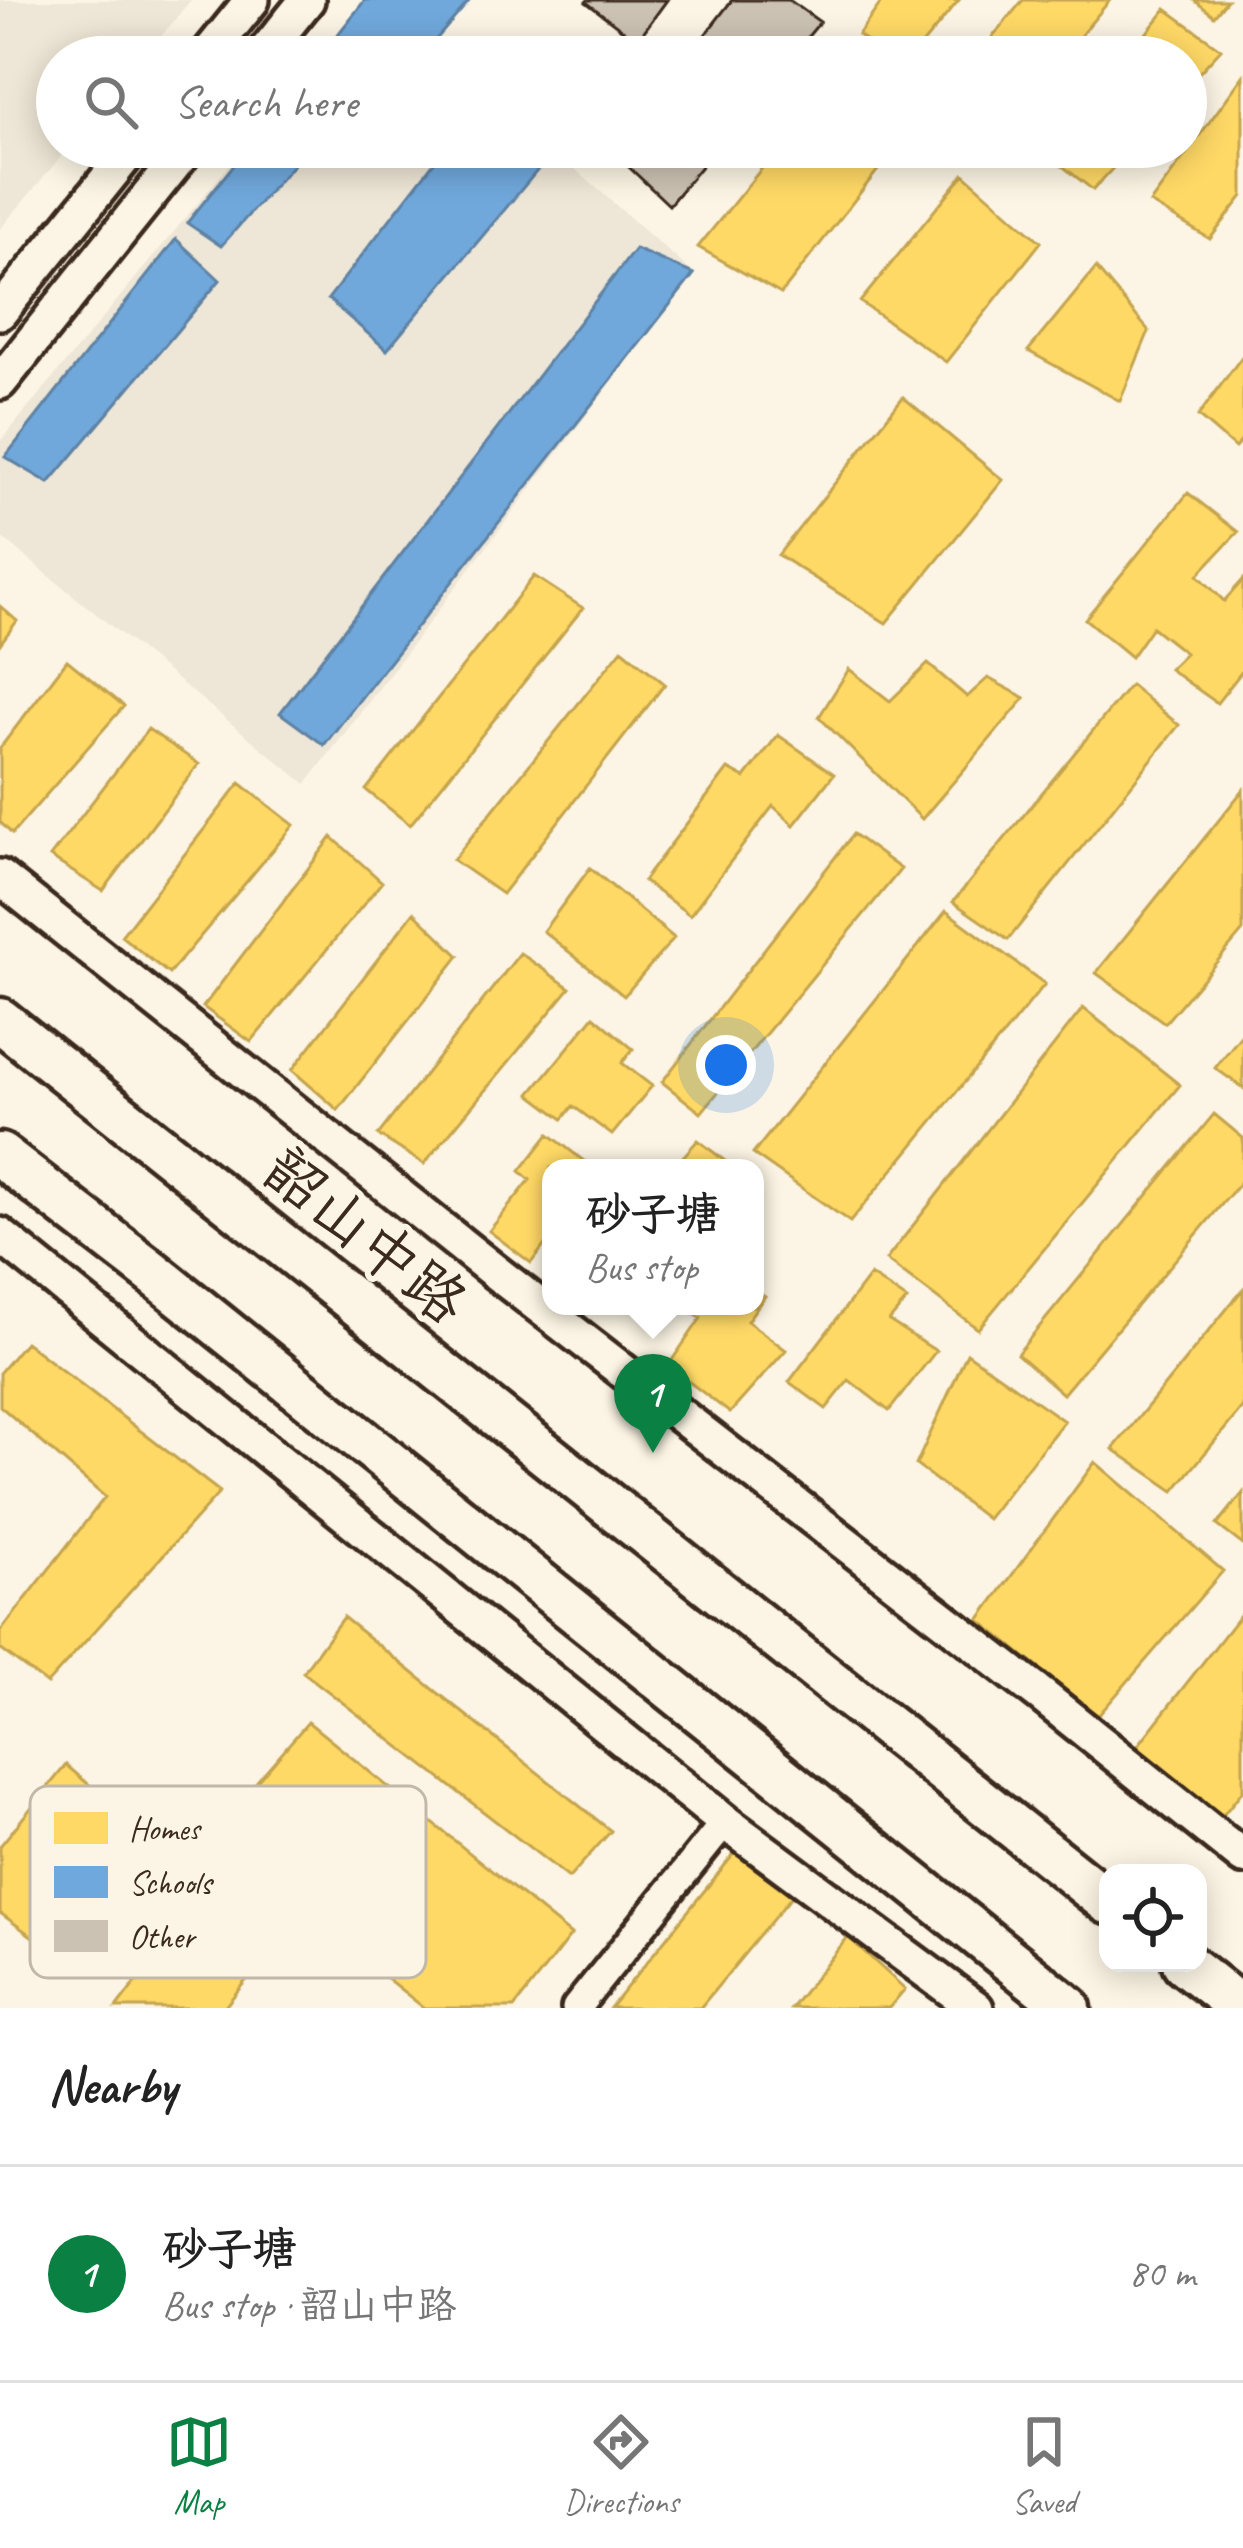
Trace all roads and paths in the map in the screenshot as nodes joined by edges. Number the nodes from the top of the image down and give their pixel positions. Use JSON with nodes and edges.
{"nodes":[{"id":1,"x":252,"y":0,"type":"edge"},
{"id":2,"x":307,"y":0,"type":"edge"},
{"id":3,"x":223,"y":36,"type":"edge"},
{"id":4,"x":278,"y":36,"type":"edge"},
{"id":5,"x":116,"y":168,"type":"edge"},
{"id":6,"x":171,"y":168,"type":"edge"},
{"id":7,"x":0,"y":312,"type":"edge"},
{"id":8,"x":0,"y":382,"type":"edge"},
{"id":9,"x":0,"y":877,"type":"edge"},
{"id":10,"x":0,"y":1020,"type":"edge"},
{"id":11,"x":0,"y":1155,"type":"edge"},
{"id":12,"x":0,"y":1235,"type":"edge"},
{"id":13,"x":542,"y":1308,"type":"edge"},
{"id":14,"x":551,"y":1315,"type":"edge"},
{"id":15,"x":725,"y":1822,"type":"junction"},
{"id":16,"x":1243,"y":1857,"type":"edge"},
{"id":17,"x":1099,"y":1895,"type":"edge"},
{"id":18,"x":1195,"y":1972,"type":"edge"},
{"id":19,"x":576,"y":2008,"type":"edge"},
{"id":20,"x":976,"y":2008,"type":"edge"},
{"id":21,"x":1069,"y":2008,"type":"edge"},
{"id":22,"x":1241,"y":2008,"type":"edge"}],
"edges":[{"from":1,"to":3,"type":"street"},
{"from":2,"to":4,"type":"street"},
{"from":5,"to":7,"type":"street"},
{"from":6,"to":8,"type":"street"},
{"from":9,"to":13,"type":"street"},
{"from":10,"to":17,"type":"main road","name":"韶山中路"},
{"from":11,"to":21,"type":"main road"},
{"from":12,"to":15,"type":"street"},
{"from":14,"to":16,"type":"street"},
{"from":15,"to":19,"type":"street"},
{"from":15,"to":20,"type":"street"},
{"from":18,"to":22,"type":"main road"}]}
